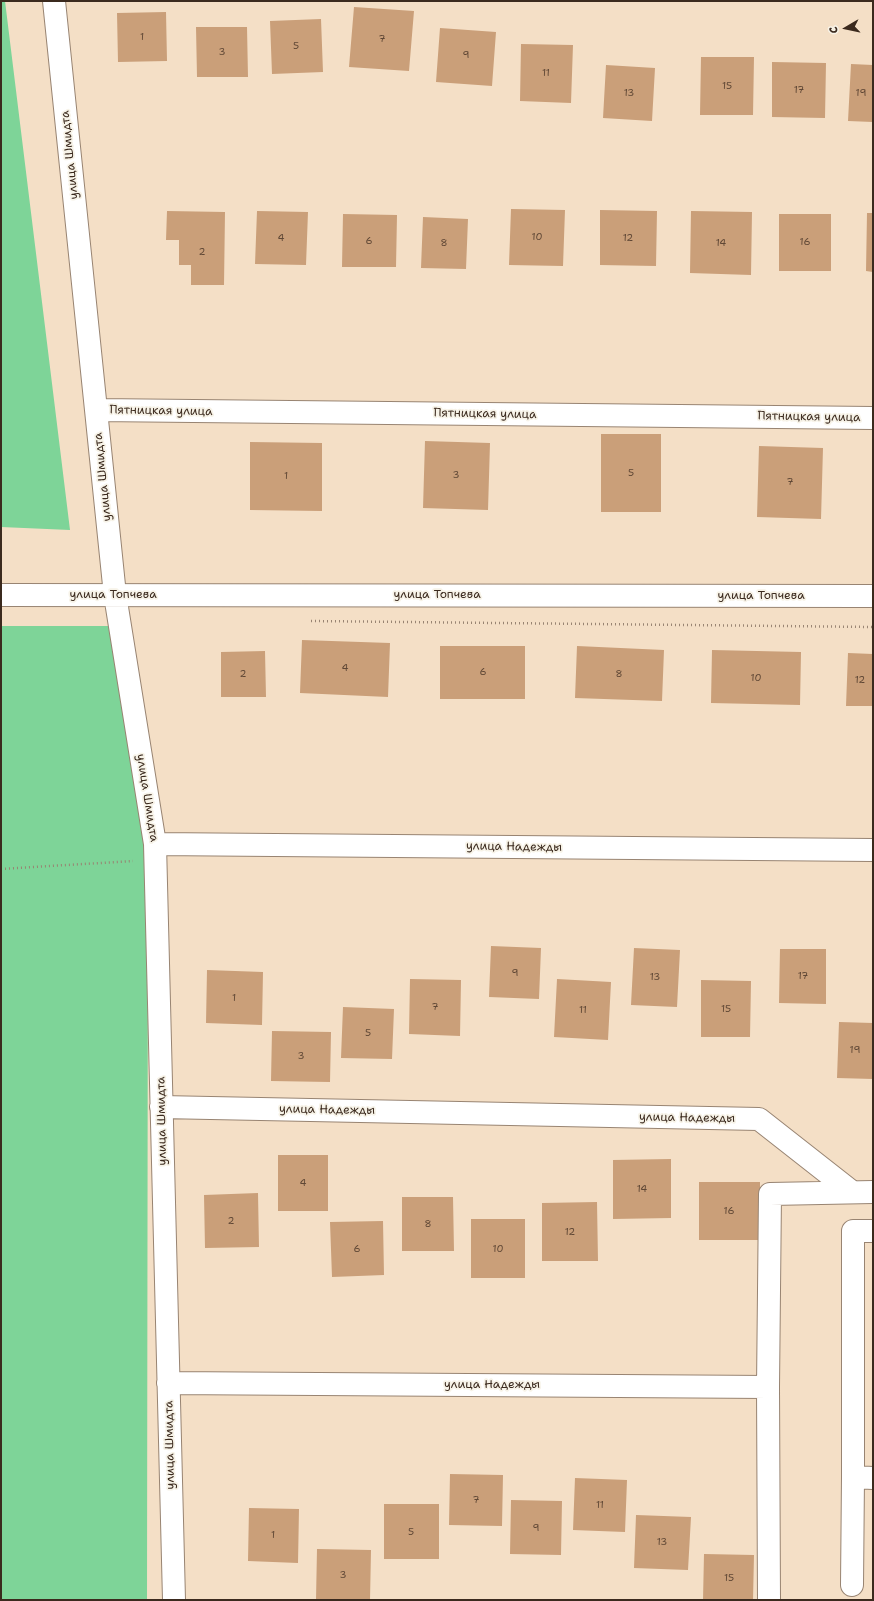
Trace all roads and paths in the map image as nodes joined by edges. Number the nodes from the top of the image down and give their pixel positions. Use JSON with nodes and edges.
{"nodes":[{"id":1,"x":54,"y":1,"type":"edge"},
{"id":2,"x":97,"y":410,"type":"junction"},
{"id":3,"x":873,"y":418,"type":"edge"},
{"id":4,"x":1,"y":594,"type":"edge"},
{"id":5,"x":115,"y":595,"type":"junction"},
{"id":6,"x":873,"y":596,"type":"edge"},
{"id":7,"x":309,"y":621,"type":"dead end"},
{"id":8,"x":873,"y":627,"type":"edge"},
{"id":9,"x":873,"y":850,"type":"edge"},
{"id":10,"x":155,"y":852,"type":"junction"},
{"id":11,"x":1,"y":869,"type":"edge"},
{"id":12,"x":161,"y":1107,"type":"junction"},
{"id":13,"x":862,"y":1192,"type":"edge"},
{"id":14,"x":873,"y":1231,"type":"edge"},
{"id":15,"x":168,"y":1383,"type":"junction"},
{"id":16,"x":768,"y":1387,"type":"junction"},
{"id":17,"x":863,"y":1478,"type":"edge"},
{"id":18,"x":852,"y":1585,"type":"dead end"},
{"id":19,"x":174,"y":1600,"type":"edge"},
{"id":20,"x":769,"y":1600,"type":"edge"}],
"edges":[{"from":1,"to":2,"type":"street","name":"улица Шмидта"},
{"from":2,"to":3,"type":"street","name":"Пятницкая улица"},
{"from":2,"to":5,"type":"street","name":"улица Шмидта"},
{"from":4,"to":5,"type":"street","name":"улица Топчева"},
{"from":5,"to":6,"type":"street","name":"улица Топчева"},
{"from":5,"to":10,"type":"street","name":"улица Шмидта"},
{"from":7,"to":8,"type":"path"},
{"from":9,"to":10,"type":"street","name":"улица Надежды"},
{"from":10,"to":11,"type":"path"},
{"from":10,"to":12,"type":"street","name":"улица Шмидта"},
{"from":12,"to":13,"type":"street","name":"улица Надежды"},
{"from":12,"to":15,"type":"street","name":"улица Шмидта"},
{"from":13,"to":16,"type":"street"},
{"from":14,"to":17,"type":"street"},
{"from":15,"to":16,"type":"street","name":"улица Надежды"},
{"from":15,"to":19,"type":"street","name":"улица Шмидта"},
{"from":16,"to":20,"type":"street"},
{"from":17,"to":18,"type":"street"}]}
